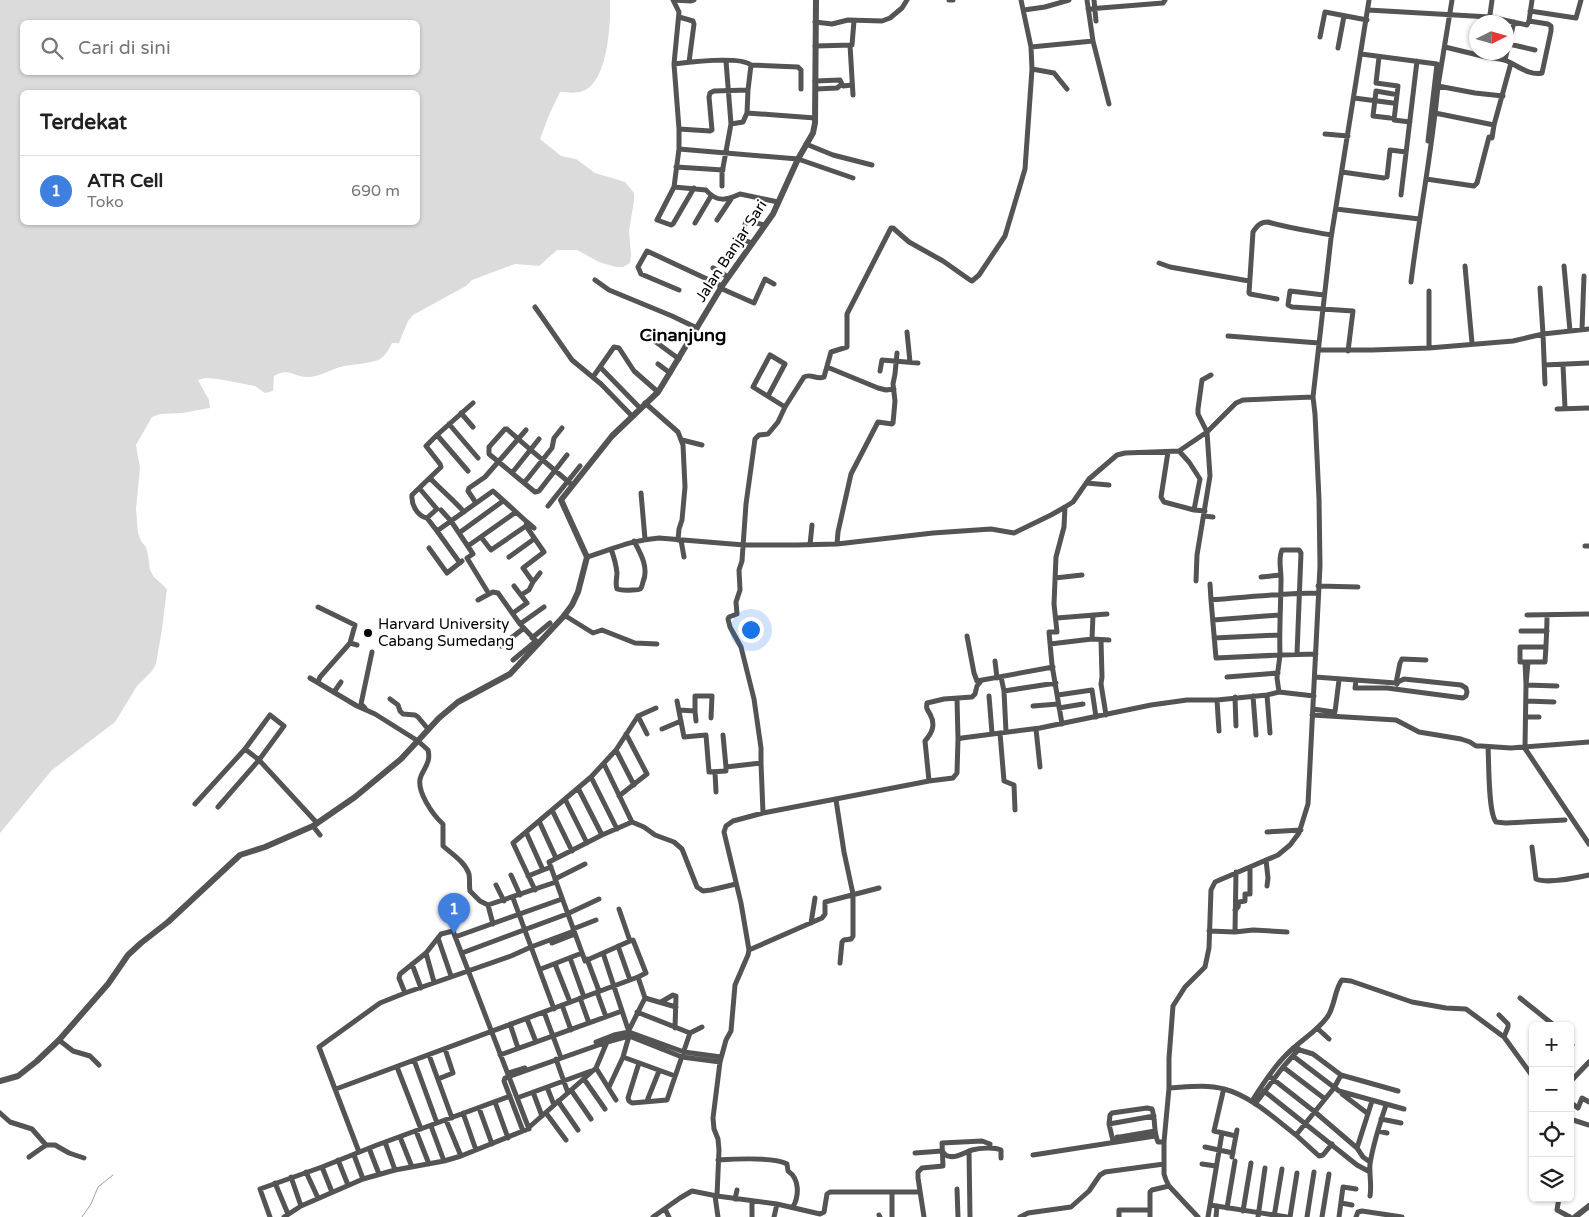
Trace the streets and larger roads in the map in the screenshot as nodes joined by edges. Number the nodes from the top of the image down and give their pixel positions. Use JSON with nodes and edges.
{"nodes":[{"id":1,"x":673,"y":0,"type":"edge"},
{"id":2,"x":694,"y":0,"type":"edge"},
{"id":3,"x":816,"y":0,"type":"edge"},
{"id":4,"x":907,"y":0,"type":"edge"},
{"id":5,"x":949,"y":0,"type":"edge"},
{"id":6,"x":953,"y":0,"type":"edge"},
{"id":7,"x":1021,"y":0,"type":"edge"},
{"id":8,"x":1070,"y":0,"type":"edge"},
{"id":9,"x":1087,"y":0,"type":"edge"},
{"id":10,"x":1094,"y":0,"type":"edge"},
{"id":11,"x":1165,"y":0,"type":"edge"},
{"id":12,"x":1369,"y":0,"type":"edge"},
{"id":13,"x":1452,"y":0,"type":"edge"},
{"id":14,"x":1492,"y":0,"type":"edge"},
{"id":15,"x":1532,"y":0,"type":"edge"},
{"id":16,"x":1581,"y":0,"type":"edge"},
{"id":17,"x":1057,"y":1,"type":"edge"},
{"id":18,"x":1095,"y":8,"type":"junction"},
{"id":19,"x":1088,"y":9,"type":"junction"},
{"id":20,"x":1024,"y":10,"type":"junction"},
{"id":21,"x":1368,"y":10,"type":"junction"},
{"id":22,"x":1530,"y":11,"type":"junction"},
{"id":23,"x":1450,"y":14,"type":"junction"},
{"id":24,"x":1490,"y":15,"type":"edge"},
{"id":25,"x":1344,"y":16,"type":"junction"},
{"id":26,"x":680,"y":17,"type":"junction"},
{"id":27,"x":1469,"y":17,"type":"edge"},
{"id":28,"x":1367,"y":20,"type":"junction"},
{"id":29,"x":854,"y":21,"type":"junction"},
{"id":30,"x":1096,"y":21,"type":"dead end"},
{"id":31,"x":1530,"y":21,"type":"junction"},
{"id":32,"x":815,"y":22,"type":"junction"},
{"id":33,"x":1514,"y":22,"type":"edge"},
{"id":34,"x":1320,"y":37,"type":"dead end"},
{"id":35,"x":1093,"y":41,"type":"junction"},
{"id":36,"x":850,"y":45,"type":"junction"},
{"id":37,"x":1514,"y":45,"type":"edge"},
{"id":38,"x":815,"y":46,"type":"junction"},
{"id":39,"x":1031,"y":47,"type":"junction"},
{"id":40,"x":1338,"y":48,"type":"dead end"},
{"id":41,"x":1445,"y":48,"type":"junction"},
{"id":42,"x":1536,"y":50,"type":"dead end"},
{"id":43,"x":1469,"y":52,"type":"edge"},
{"id":44,"x":1361,"y":54,"type":"junction"},
{"id":45,"x":1379,"y":56,"type":"junction"},
{"id":46,"x":1505,"y":60,"type":"edge"},
{"id":47,"x":726,"y":61,"type":"junction"},
{"id":48,"x":1417,"y":61,"type":"junction"},
{"id":49,"x":689,"y":62,"type":"junction"},
{"id":50,"x":1511,"y":63,"type":"junction"},
{"id":51,"x":674,"y":64,"type":"junction"},
{"id":52,"x":751,"y":65,"type":"junction"},
{"id":53,"x":1032,"y":69,"type":"junction"},
{"id":54,"x":815,"y":81,"type":"junction"},
{"id":55,"x":842,"y":84,"type":"junction"},
{"id":56,"x":852,"y":85,"type":"junction"},
{"id":57,"x":1438,"y":86,"type":"junction"},
{"id":58,"x":801,"y":89,"type":"dead end"},
{"id":59,"x":816,"y":89,"type":"junction"},
{"id":60,"x":1066,"y":89,"type":"dead end"},
{"id":61,"x":748,"y":90,"type":"junction"},
{"id":62,"x":728,"y":91,"type":"junction"},
{"id":63,"x":1393,"y":94,"type":"dead end"},
{"id":64,"x":853,"y":95,"type":"dead end"},
{"id":65,"x":1503,"y":96,"type":"junction"},
{"id":66,"x":1354,"y":98,"type":"junction"},
{"id":67,"x":1375,"y":101,"type":"junction"},
{"id":68,"x":1392,"y":103,"type":"dead end"},
{"id":69,"x":1108,"y":104,"type":"dead end"},
{"id":70,"x":747,"y":113,"type":"junction"},
{"id":71,"x":1435,"y":113,"type":"junction"},
{"id":72,"x":816,"y":118,"type":"junction"},
{"id":73,"x":1390,"y":118,"type":"dead end"},
{"id":74,"x":1410,"y":122,"type":"junction"},
{"id":75,"x":731,"y":124,"type":"junction"},
{"id":76,"x":1494,"y":125,"type":"junction"},
{"id":77,"x":679,"y":129,"type":"junction"},
{"id":78,"x":1325,"y":134,"type":"dead end"},
{"id":79,"x":1348,"y":136,"type":"junction"},
{"id":80,"x":806,"y":144,"type":"junction"},
{"id":81,"x":678,"y":148,"type":"junction"},
{"id":82,"x":726,"y":152,"type":"junction"},
{"id":83,"x":1406,"y":152,"type":"junction"},
{"id":84,"x":798,"y":158,"type":"junction"},
{"id":85,"x":872,"y":165,"type":"dead end"},
{"id":86,"x":676,"y":167,"type":"junction"},
{"id":87,"x":1425,"y":169,"type":"dead end"},
{"id":88,"x":723,"y":170,"type":"junction"},
{"id":89,"x":1342,"y":172,"type":"junction"},
{"id":90,"x":853,"y":178,"type":"dead end"},
{"id":91,"x":1426,"y":179,"type":"junction"},
{"id":92,"x":722,"y":186,"type":"dead end"},
{"id":93,"x":674,"y":187,"type":"junction"},
{"id":94,"x":694,"y":188,"type":"junction"},
{"id":95,"x":1401,"y":195,"type":"dead end"},
{"id":96,"x":711,"y":196,"type":"junction"},
{"id":97,"x":731,"y":199,"type":"junction"},
{"id":98,"x":778,"y":202,"type":"junction"},
{"id":99,"x":1336,"y":209,"type":"junction"},
{"id":100,"x":1419,"y":219,"type":"junction"},
{"id":101,"x":717,"y":220,"type":"dead end"},
{"id":102,"x":695,"y":223,"type":"dead end"},
{"id":103,"x":765,"y":225,"type":"junction"},
{"id":104,"x":1331,"y":235,"type":"junction"},
{"id":105,"x":752,"y":243,"type":"junction"},
{"id":106,"x":1159,"y":263,"type":"dead end"},
{"id":107,"x":1465,"y":266,"type":"dead end"},
{"id":108,"x":1564,"y":266,"type":"dead end"},
{"id":109,"x":713,"y":268,"type":"dead end"},
{"id":110,"x":1584,"y":276,"type":"dead end"},
{"id":111,"x":728,"y":277,"type":"junction"},
{"id":112,"x":595,"y":280,"type":"dead end"},
{"id":113,"x":1250,"y":281,"type":"junction"},
{"id":114,"x":1411,"y":282,"type":"dead end"},
{"id":115,"x":774,"y":284,"type":"dead end"},
{"id":116,"x":721,"y":287,"type":"junction"},
{"id":117,"x":1540,"y":288,"type":"dead end"},
{"id":118,"x":679,"y":290,"type":"dead end"},
{"id":119,"x":1429,"y":291,"type":"dead end"},
{"id":120,"x":1324,"y":295,"type":"junction"},
{"id":121,"x":1277,"y":299,"type":"dead end"},
{"id":122,"x":535,"y":307,"type":"dead end"},
{"id":123,"x":1322,"y":310,"type":"junction"},
{"id":124,"x":697,"y":328,"type":"junction"},
{"id":125,"x":1582,"y":329,"type":"junction"},
{"id":126,"x":1589,"y":329,"type":"edge"},
{"id":127,"x":1570,"y":330,"type":"junction"},
{"id":128,"x":907,"y":332,"type":"dead end"},
{"id":129,"x":1544,"y":334,"type":"junction"},
{"id":130,"x":1228,"y":336,"type":"dead end"},
{"id":131,"x":649,"y":337,"type":"dead end"},
{"id":132,"x":1320,"y":343,"type":"junction"},
{"id":133,"x":1472,"y":343,"type":"junction"},
{"id":134,"x":1429,"y":348,"type":"junction"},
{"id":135,"x":1319,"y":350,"type":"junction"},
{"id":136,"x":1348,"y":351,"type":"junction"},
{"id":137,"x":897,"y":353,"type":"dead end"},
{"id":138,"x":679,"y":358,"type":"junction"},
{"id":139,"x":896,"y":362,"type":"junction"},
{"id":140,"x":910,"y":362,"type":"junction"},
{"id":141,"x":918,"y":363,"type":"dead end"},
{"id":142,"x":1589,"y":363,"type":"edge"},
{"id":143,"x":658,"y":364,"type":"dead end"},
{"id":144,"x":1544,"y":365,"type":"junction"},
{"id":145,"x":1563,"y":365,"type":"junction"},
{"id":146,"x":826,"y":367,"type":"junction"},
{"id":147,"x":602,"y":369,"type":"dead end"},
{"id":148,"x":880,"y":371,"type":"dead end"},
{"id":149,"x":670,"y":373,"type":"junction"},
{"id":150,"x":1211,"y":376,"type":"dead end"},
{"id":151,"x":593,"y":377,"type":"junction"},
{"id":152,"x":1545,"y":384,"type":"dead end"},
{"id":153,"x":894,"y":388,"type":"junction"},
{"id":154,"x":658,"y":392,"type":"junction"},
{"id":155,"x":768,"y":396,"type":"junction"},
{"id":156,"x":1313,"y":397,"type":"junction"},
{"id":157,"x":473,"y":403,"type":"dead end"},
{"id":158,"x":643,"y":406,"type":"junction"},
{"id":159,"x":784,"y":407,"type":"junction"},
{"id":160,"x":1565,"y":408,"type":"junction"},
{"id":161,"x":1589,"y":408,"type":"edge"},
{"id":162,"x":1557,"y":409,"type":"dead end"},
{"id":163,"x":461,"y":413,"type":"junction"},
{"id":164,"x":632,"y":416,"type":"junction"},
{"id":165,"x":449,"y":424,"type":"junction"},
{"id":166,"x":473,"y":427,"type":"dead end"},
{"id":167,"x":562,"y":428,"type":"dead end"},
{"id":168,"x":526,"y":430,"type":"dead end"},
{"id":169,"x":1207,"y":432,"type":"junction"},
{"id":170,"x":437,"y":435,"type":"junction"},
{"id":171,"x":518,"y":439,"type":"junction"},
{"id":172,"x":539,"y":439,"type":"dead end"},
{"id":173,"x":682,"y":440,"type":"junction"},
{"id":174,"x":702,"y":445,"type":"dead end"},
{"id":175,"x":531,"y":450,"type":"junction"},
{"id":176,"x":1168,"y":452,"type":"junction"},
{"id":177,"x":1179,"y":452,"type":"junction"},
{"id":178,"x":568,"y":455,"type":"dead end"},
{"id":179,"x":478,"y":458,"type":"dead end"},
{"id":180,"x":542,"y":460,"type":"junction"},
{"id":181,"x":499,"y":462,"type":"junction"},
{"id":182,"x":580,"y":466,"type":"dead end"},
{"id":183,"x":555,"y":470,"type":"junction"},
{"id":184,"x":468,"y":471,"type":"dead end"},
{"id":185,"x":512,"y":473,"type":"junction"},
{"id":186,"x":430,"y":478,"type":"junction"},
{"id":187,"x":1086,"y":482,"type":"junction"},
{"id":188,"x":524,"y":483,"type":"junction"},
{"id":189,"x":570,"y":483,"type":"junction"},
{"id":190,"x":1109,"y":485,"type":"dead end"},
{"id":191,"x":420,"y":489,"type":"junction"},
{"id":192,"x":641,"y":493,"type":"dead end"},
{"id":193,"x":474,"y":500,"type":"dead end"},
{"id":194,"x":503,"y":501,"type":"junction"},
{"id":195,"x":548,"y":506,"type":"dead end"},
{"id":196,"x":1065,"y":507,"type":"junction"},
{"id":197,"x":441,"y":510,"type":"dead end"},
{"id":198,"x":1194,"y":510,"type":"junction"},
{"id":199,"x":464,"y":512,"type":"junction"},
{"id":200,"x":516,"y":512,"type":"junction"},
{"id":201,"x":1204,"y":513,"type":"junction"},
{"id":202,"x":1213,"y":517,"type":"dead end"},
{"id":203,"x":427,"y":518,"type":"junction"},
{"id":204,"x":451,"y":521,"type":"junction"},
{"id":205,"x":526,"y":524,"type":"junction"},
{"id":206,"x":812,"y":525,"type":"dead end"},
{"id":207,"x":534,"y":528,"type":"dead end"},
{"id":208,"x":437,"y":531,"type":"junction"},
{"id":209,"x":459,"y":534,"type":"junction"},
{"id":210,"x":481,"y":537,"type":"junction"},
{"id":211,"x":534,"y":539,"type":"junction"},
{"id":212,"x":645,"y":539,"type":"junction"},
{"id":213,"x":679,"y":540,"type":"junction"},
{"id":214,"x":634,"y":541,"type":"junction"},
{"id":215,"x":837,"y":544,"type":"junction"},
{"id":216,"x":744,"y":545,"type":"junction"},
{"id":217,"x":810,"y":545,"type":"junction"},
{"id":218,"x":468,"y":546,"type":"junction"},
{"id":219,"x":429,"y":548,"type":"dead end"},
{"id":220,"x":611,"y":549,"type":"junction"},
{"id":221,"x":509,"y":557,"type":"dead end"},
{"id":222,"x":684,"y":557,"type":"dead end"},
{"id":223,"x":467,"y":558,"type":"junction"},
{"id":224,"x":587,"y":558,"type":"junction"},
{"id":225,"x":460,"y":563,"type":"junction"},
{"id":226,"x":540,"y":573,"type":"dead end"},
{"id":227,"x":1082,"y":575,"type":"dead end"},
{"id":228,"x":1281,"y":575,"type":"junction"},
{"id":229,"x":1261,"y":576,"type":"dead end"},
{"id":230,"x":1055,"y":578,"type":"junction"},
{"id":231,"x":1196,"y":581,"type":"dead end"},
{"id":232,"x":533,"y":582,"type":"junction"},
{"id":233,"x":1210,"y":584,"type":"dead end"},
{"id":234,"x":514,"y":586,"type":"dead end"},
{"id":235,"x":1318,"y":586,"type":"junction"},
{"id":236,"x":1358,"y":587,"type":"dead end"},
{"id":237,"x":1318,"y":593,"type":"junction"},
{"id":238,"x":489,"y":594,"type":"junction"},
{"id":239,"x":1300,"y":594,"type":"junction"},
{"id":240,"x":522,"y":595,"type":"junction"},
{"id":241,"x":1281,"y":595,"type":"junction"},
{"id":242,"x":478,"y":600,"type":"dead end"},
{"id":243,"x":1211,"y":600,"type":"junction"},
{"id":244,"x":318,"y":607,"type":"dead end"},
{"id":245,"x":544,"y":607,"type":"dead end"},
{"id":246,"x":513,"y":613,"type":"junction"},
{"id":247,"x":1107,"y":614,"type":"dead end"},
{"id":248,"x":1589,"y":614,"type":"edge"},
{"id":249,"x":564,"y":615,"type":"junction"},
{"id":250,"x":1093,"y":615,"type":"junction"},
{"id":251,"x":1279,"y":615,"type":"junction"},
{"id":252,"x":1527,"y":615,"type":"dead end"},
{"id":253,"x":1547,"y":615,"type":"junction"},
{"id":254,"x":1056,"y":618,"type":"junction"},
{"id":255,"x":1212,"y":620,"type":"junction"},
{"id":256,"x":550,"y":623,"type":"dead end"},
{"id":257,"x":522,"y":626,"type":"junction"},
{"id":258,"x":1521,"y":631,"type":"dead end"},
{"id":259,"x":1547,"y":631,"type":"junction"},
{"id":260,"x":1279,"y":635,"type":"junction"},
{"id":261,"x":967,"y":636,"type":"dead end"},
{"id":262,"x":1214,"y":638,"type":"junction"},
{"id":263,"x":1092,"y":640,"type":"junction"},
{"id":264,"x":1101,"y":640,"type":"junction"},
{"id":265,"x":1109,"y":640,"type":"dead end"},
{"id":266,"x":535,"y":641,"type":"junction"},
{"id":267,"x":350,"y":643,"type":"junction"},
{"id":268,"x":657,"y":644,"type":"dead end"},
{"id":269,"x":1050,"y":644,"type":"junction"},
{"id":270,"x":357,"y":645,"type":"dead end"},
{"id":271,"x":501,"y":646,"type":"dead end"},
{"id":272,"x":1546,"y":647,"type":"junction"},
{"id":273,"x":372,"y":652,"type":"dead end"},
{"id":274,"x":1280,"y":654,"type":"junction"},
{"id":275,"x":1297,"y":654,"type":"junction"},
{"id":276,"x":1316,"y":654,"type":"junction"},
{"id":277,"x":513,"y":660,"type":"dead end"},
{"id":278,"x":1426,"y":660,"type":"dead end"},
{"id":279,"x":995,"y":661,"type":"dead end"},
{"id":280,"x":1527,"y":662,"type":"junction"},
{"id":281,"x":1053,"y":668,"type":"junction"},
{"id":282,"x":1278,"y":673,"type":"junction"},
{"id":283,"x":1227,"y":677,"type":"dead end"},
{"id":284,"x":1315,"y":677,"type":"junction"},
{"id":285,"x":310,"y":678,"type":"dead end"},
{"id":286,"x":999,"y":678,"type":"junction"},
{"id":287,"x":1339,"y":680,"type":"junction"},
{"id":288,"x":981,"y":681,"type":"junction"},
{"id":289,"x":1356,"y":681,"type":"junction"},
{"id":290,"x":318,"y":682,"type":"junction"},
{"id":291,"x":341,"y":682,"type":"dead end"},
{"id":292,"x":1056,"y":683,"type":"junction"},
{"id":293,"x":1396,"y":683,"type":"junction"},
{"id":294,"x":1526,"y":685,"type":"junction"},
{"id":295,"x":1557,"y":686,"type":"dead end"},
{"id":296,"x":1402,"y":690,"type":"junction"},
{"id":297,"x":1004,"y":691,"type":"junction"},
{"id":298,"x":334,"y":692,"type":"junction"},
{"id":299,"x":1278,"y":692,"type":"junction"},
{"id":300,"x":1058,"y":695,"type":"junction"},
{"id":301,"x":1267,"y":695,"type":"junction"},
{"id":302,"x":988,"y":696,"type":"dead end"},
{"id":303,"x":1253,"y":696,"type":"junction"},
{"id":304,"x":1314,"y":696,"type":"junction"},
{"id":305,"x":1235,"y":697,"type":"junction"},
{"id":306,"x":390,"y":699,"type":"dead end"},
{"id":307,"x":957,"y":699,"type":"junction"},
{"id":308,"x":1217,"y":700,"type":"junction"},
{"id":309,"x":677,"y":701,"type":"dead end"},
{"id":310,"x":1526,"y":702,"type":"junction"},
{"id":311,"x":1554,"y":702,"type":"dead end"},
{"id":312,"x":1083,"y":704,"type":"dead end"},
{"id":313,"x":1033,"y":706,"type":"dead end"},
{"id":314,"x":1059,"y":706,"type":"junction"},
{"id":315,"x":656,"y":708,"type":"dead end"},
{"id":316,"x":1313,"y":708,"type":"junction"},
{"id":317,"x":364,"y":709,"type":"junction"},
{"id":318,"x":679,"y":710,"type":"junction"},
{"id":319,"x":695,"y":711,"type":"junction"},
{"id":320,"x":1106,"y":715,"type":"junction"},
{"id":321,"x":1312,"y":715,"type":"junction"},
{"id":322,"x":638,"y":716,"type":"junction"},
{"id":323,"x":1096,"y":716,"type":"junction"},
{"id":324,"x":1526,"y":717,"type":"junction"},
{"id":325,"x":1539,"y":717,"type":"dead end"},
{"id":326,"x":711,"y":718,"type":"dead end"},
{"id":327,"x":681,"y":721,"type":"junction"},
{"id":328,"x":696,"y":721,"type":"dead end"},
{"id":329,"x":1062,"y":724,"type":"junction"},
{"id":330,"x":1236,"y":726,"type":"dead end"},
{"id":331,"x":1036,"y":728,"type":"junction"},
{"id":332,"x":428,"y":729,"type":"junction"},
{"id":333,"x":662,"y":729,"type":"dead end"},
{"id":334,"x":1219,"y":731,"type":"dead end"},
{"id":335,"x":992,"y":733,"type":"junction"},
{"id":336,"x":1003,"y":733,"type":"junction"},
{"id":337,"x":1270,"y":733,"type":"dead end"},
{"id":338,"x":626,"y":734,"type":"junction"},
{"id":339,"x":647,"y":734,"type":"dead end"},
{"id":340,"x":723,"y":734,"type":"dead end"},
{"id":341,"x":1256,"y":735,"type":"dead end"},
{"id":342,"x":958,"y":739,"type":"junction"},
{"id":343,"x":418,"y":741,"type":"junction"},
{"id":344,"x":1589,"y":742,"type":"edge"},
{"id":345,"x":1488,"y":746,"type":"junction"},
{"id":346,"x":1525,"y":747,"type":"junction"},
{"id":347,"x":246,"y":749,"type":"junction"},
{"id":348,"x":616,"y":750,"type":"junction"},
{"id":349,"x":259,"y":760,"type":"junction"},
{"id":350,"x":760,"y":763,"type":"junction"},
{"id":351,"x":604,"y":764,"type":"junction"},
{"id":352,"x":726,"y":766,"type":"junction"},
{"id":353,"x":1040,"y":767,"type":"dead end"},
{"id":354,"x":715,"y":772,"type":"junction"},
{"id":355,"x":591,"y":777,"type":"junction"},
{"id":356,"x":929,"y":782,"type":"junction"},
{"id":357,"x":634,"y":785,"type":"junction"},
{"id":358,"x":578,"y":788,"type":"junction"},
{"id":359,"x":716,"y":792,"type":"dead end"},
{"id":360,"x":619,"y":796,"type":"junction"},
{"id":361,"x":565,"y":799,"type":"junction"},
{"id":362,"x":836,"y":800,"type":"junction"},
{"id":363,"x":194,"y":804,"type":"dead end"},
{"id":364,"x":218,"y":807,"type":"dead end"},
{"id":365,"x":552,"y":810,"type":"junction"},
{"id":366,"x":1015,"y":810,"type":"dead end"},
{"id":367,"x":763,"y":813,"type":"junction"},
{"id":368,"x":1565,"y":820,"type":"dead end"},
{"id":369,"x":539,"y":821,"type":"junction"},
{"id":370,"x":632,"y":822,"type":"junction"},
{"id":371,"x":315,"y":824,"type":"junction"},
{"id":372,"x":617,"y":829,"type":"junction"},
{"id":373,"x":1301,"y":830,"type":"junction"},
{"id":374,"x":526,"y":832,"type":"junction"},
{"id":375,"x":1267,"y":832,"type":"dead end"},
{"id":376,"x":602,"y":835,"type":"junction"},
{"id":377,"x":320,"y":836,"type":"dead end"},
{"id":378,"x":587,"y":843,"type":"junction"},
{"id":379,"x":1589,"y":844,"type":"edge"},
{"id":380,"x":1532,"y":847,"type":"dead end"},
{"id":381,"x":572,"y":851,"type":"junction"},
{"id":382,"x":556,"y":858,"type":"junction"},
{"id":383,"x":1266,"y":860,"type":"junction"},
{"id":384,"x":584,"y":864,"type":"dead end"},
{"id":385,"x":551,"y":867,"type":"junction"},
{"id":386,"x":1250,"y":868,"type":"junction"},
{"id":387,"x":543,"y":870,"type":"junction"},
{"id":388,"x":1236,"y":872,"type":"junction"},
{"id":389,"x":1589,"y":875,"type":"edge"},
{"id":390,"x":510,"y":876,"type":"dead end"},
{"id":391,"x":528,"y":876,"type":"junction"},
{"id":392,"x":556,"y":881,"type":"junction"},
{"id":393,"x":736,"y":884,"type":"junction"},
{"id":394,"x":496,"y":885,"type":"dead end"},
{"id":395,"x":1267,"y":886,"type":"dead end"},
{"id":396,"x":879,"y":888,"type":"dead end"},
{"id":397,"x":535,"y":890,"type":"junction"},
{"id":398,"x":854,"y":894,"type":"junction"},
{"id":399,"x":520,"y":895,"type":"junction"},
{"id":400,"x":513,"y":898,"type":"junction"},
{"id":401,"x":562,"y":898,"type":"junction"},
{"id":402,"x":815,"y":898,"type":"dead end"},
{"id":403,"x":599,"y":899,"type":"dead end"},
{"id":404,"x":504,"y":901,"type":"junction"},
{"id":405,"x":488,"y":906,"type":"junction"},
{"id":406,"x":619,"y":909,"type":"dead end"},
{"id":407,"x":1235,"y":910,"type":"junction"},
{"id":408,"x":520,"y":914,"type":"junction"},
{"id":409,"x":567,"y":914,"type":"junction"},
{"id":410,"x":596,"y":920,"type":"dead end"},
{"id":411,"x":811,"y":923,"type":"junction"},
{"id":412,"x":493,"y":924,"type":"junction"},
{"id":413,"x":525,"y":930,"type":"junction"},
{"id":414,"x":1209,"y":931,"type":"junction"},
{"id":415,"x":574,"y":932,"type":"junction"},
{"id":416,"x":1235,"y":932,"type":"junction"},
{"id":417,"x":1287,"y":932,"type":"dead end"},
{"id":418,"x":455,"y":937,"type":"junction"},
{"id":419,"x":438,"y":938,"type":"junction"},
{"id":420,"x":630,"y":941,"type":"junction"},
{"id":421,"x":618,"y":946,"type":"junction"},
{"id":422,"x":532,"y":948,"type":"junction"},
{"id":423,"x":749,"y":950,"type":"junction"},
{"id":424,"x":462,"y":952,"type":"junction"},
{"id":425,"x":426,"y":953,"type":"junction"},
{"id":426,"x":582,"y":953,"type":"junction"},
{"id":427,"x":603,"y":953,"type":"junction"},
{"id":428,"x":570,"y":958,"type":"junction"},
{"id":429,"x":587,"y":960,"type":"junction"},
{"id":430,"x":840,"y":963,"type":"dead end"},
{"id":431,"x":412,"y":964,"type":"junction"},
{"id":432,"x":555,"y":964,"type":"junction"},
{"id":433,"x":541,"y":969,"type":"junction"},
{"id":434,"x":468,"y":970,"type":"junction"},
{"id":435,"x":451,"y":976,"type":"junction"},
{"id":436,"x":638,"y":977,"type":"junction"},
{"id":437,"x":630,"y":980,"type":"junction"},
{"id":438,"x":434,"y":982,"type":"junction"},
{"id":439,"x":614,"y":985,"type":"junction"},
{"id":440,"x":421,"y":988,"type":"junction"},
{"id":441,"x":598,"y":991,"type":"junction"},
{"id":442,"x":405,"y":993,"type":"junction"},
{"id":443,"x":582,"y":997,"type":"junction"},
{"id":444,"x":645,"y":998,"type":"junction"},
{"id":445,"x":1520,"y":998,"type":"dead end"},
{"id":446,"x":570,"y":1002,"type":"junction"},
{"id":447,"x":661,"y":1002,"type":"junction"},
{"id":448,"x":562,"y":1005,"type":"junction"},
{"id":449,"x":554,"y":1008,"type":"junction"},
{"id":450,"x":676,"y":1008,"type":"junction"},
{"id":451,"x":622,"y":1010,"type":"junction"},
{"id":452,"x":544,"y":1012,"type":"junction"},
{"id":453,"x":637,"y":1012,"type":"junction"},
{"id":454,"x":1499,"y":1015,"type":"dead end"},
{"id":455,"x":606,"y":1017,"type":"junction"},
{"id":456,"x":527,"y":1018,"type":"junction"},
{"id":457,"x":1550,"y":1022,"type":"edge"},
{"id":458,"x":589,"y":1023,"type":"junction"},
{"id":459,"x":510,"y":1024,"type":"junction"},
{"id":460,"x":702,"y":1027,"type":"dead end"},
{"id":461,"x":675,"y":1028,"type":"junction"},
{"id":462,"x":1317,"y":1028,"type":"junction"},
{"id":463,"x":571,"y":1030,"type":"junction"},
{"id":464,"x":490,"y":1031,"type":"junction"},
{"id":465,"x":629,"y":1033,"type":"junction"},
{"id":466,"x":690,"y":1033,"type":"junction"},
{"id":467,"x":553,"y":1036,"type":"junction"},
{"id":468,"x":1504,"y":1037,"type":"junction"},
{"id":469,"x":1329,"y":1039,"type":"dead end"},
{"id":470,"x":59,"y":1040,"type":"junction"},
{"id":471,"x":536,"y":1042,"type":"junction"},
{"id":472,"x":607,"y":1042,"type":"junction"},
{"id":473,"x":445,"y":1048,"type":"junction"},
{"id":474,"x":518,"y":1048,"type":"junction"},
{"id":475,"x":1296,"y":1049,"type":"junction"},
{"id":476,"x":429,"y":1054,"type":"junction"},
{"id":477,"x":500,"y":1055,"type":"junction"},
{"id":478,"x":683,"y":1055,"type":"junction"},
{"id":479,"x":1293,"y":1056,"type":"junction"},
{"id":480,"x":558,"y":1057,"type":"junction"},
{"id":481,"x":623,"y":1057,"type":"junction"},
{"id":482,"x":720,"y":1059,"type":"junction"},
{"id":483,"x":414,"y":1060,"type":"junction"},
{"id":484,"x":1589,"y":1062,"type":"edge"},
{"id":485,"x":640,"y":1064,"type":"junction"},
{"id":486,"x":99,"y":1065,"type":"dead end"},
{"id":487,"x":397,"y":1067,"type":"junction"},
{"id":488,"x":1283,"y":1067,"type":"junction"},
{"id":489,"x":594,"y":1069,"type":"junction"},
{"id":490,"x":659,"y":1071,"type":"junction"},
{"id":491,"x":1529,"y":1071,"type":"edge"},
{"id":492,"x":509,"y":1075,"type":"junction"},
{"id":493,"x":1341,"y":1075,"type":"junction"},
{"id":494,"x":675,"y":1076,"type":"junction"},
{"id":495,"x":1271,"y":1078,"type":"junction"},
{"id":496,"x":1574,"y":1078,"type":"edge"},
{"id":497,"x":438,"y":1079,"type":"junction"},
{"id":498,"x":584,"y":1079,"type":"junction"},
{"id":499,"x":563,"y":1080,"type":"junction"},
{"id":500,"x":0,"y":1081,"type":"edge"},
{"id":501,"x":548,"y":1087,"type":"junction"},
{"id":502,"x":609,"y":1088,"type":"junction"},
{"id":503,"x":1169,"y":1088,"type":"junction"},
{"id":504,"x":336,"y":1089,"type":"junction"},
{"id":505,"x":1336,"y":1090,"type":"junction"},
{"id":506,"x":1264,"y":1091,"type":"junction"},
{"id":507,"x":1398,"y":1091,"type":"dead end"},
{"id":508,"x":533,"y":1092,"type":"junction"},
{"id":509,"x":569,"y":1092,"type":"junction"},
{"id":510,"x":1223,"y":1092,"type":"dead end"},
{"id":511,"x":510,"y":1096,"type":"junction"},
{"id":512,"x":517,"y":1098,"type":"junction"},
{"id":513,"x":1325,"y":1099,"type":"junction"},
{"id":514,"x":616,"y":1100,"type":"dead end"},
{"id":515,"x":648,"y":1101,"type":"junction"},
{"id":516,"x":1372,"y":1101,"type":"junction"},
{"id":517,"x":495,"y":1102,"type":"junction"},
{"id":518,"x":1254,"y":1102,"type":"junction"},
{"id":519,"x":1589,"y":1102,"type":"edge"},
{"id":520,"x":556,"y":1103,"type":"junction"},
{"id":521,"x":1386,"y":1105,"type":"junction"},
{"id":522,"x":1574,"y":1105,"type":"edge"},
{"id":523,"x":479,"y":1108,"type":"junction"},
{"id":524,"x":1404,"y":1109,"type":"dead end"},
{"id":525,"x":605,"y":1110,"type":"dead end"},
{"id":526,"x":1315,"y":1112,"type":"junction"},
{"id":527,"x":0,"y":1113,"type":"edge"},
{"id":528,"x":463,"y":1113,"type":"junction"},
{"id":529,"x":1367,"y":1113,"type":"junction"},
{"id":530,"x":544,"y":1114,"type":"junction"},
{"id":531,"x":1154,"y":1116,"type":"junction"},
{"id":532,"x":449,"y":1119,"type":"junction"},
{"id":533,"x":591,"y":1119,"type":"dead end"},
{"id":534,"x":1382,"y":1119,"type":"junction"},
{"id":535,"x":1574,"y":1120,"type":"edge"},
{"id":536,"x":437,"y":1122,"type":"junction"},
{"id":537,"x":1401,"y":1123,"type":"dead end"},
{"id":538,"x":1110,"y":1124,"type":"junction"},
{"id":539,"x":1306,"y":1124,"type":"junction"},
{"id":540,"x":1589,"y":1125,"type":"edge"},
{"id":541,"x":431,"y":1126,"type":"junction"},
{"id":542,"x":418,"y":1130,"type":"junction"},
{"id":543,"x":526,"y":1130,"type":"junction"},
{"id":544,"x":578,"y":1130,"type":"dead end"},
{"id":545,"x":1237,"y":1130,"type":"dead end"},
{"id":546,"x":1378,"y":1131,"type":"junction"},
{"id":547,"x":1222,"y":1133,"type":"junction"},
{"id":548,"x":1387,"y":1133,"type":"dead end"},
{"id":549,"x":1155,"y":1134,"type":"junction"},
{"id":550,"x":1296,"y":1135,"type":"junction"},
{"id":551,"x":1236,"y":1136,"type":"junction"},
{"id":552,"x":400,"y":1137,"type":"junction"},
{"id":553,"x":508,"y":1138,"type":"junction"},
{"id":554,"x":566,"y":1140,"type":"dead end"},
{"id":555,"x":1114,"y":1141,"type":"junction"},
{"id":556,"x":385,"y":1142,"type":"junction"},
{"id":557,"x":1164,"y":1142,"type":"junction"},
{"id":558,"x":492,"y":1144,"type":"junction"},
{"id":559,"x":990,"y":1144,"type":"dead end"},
{"id":560,"x":1332,"y":1144,"type":"junction"},
{"id":561,"x":46,"y":1145,"type":"junction"},
{"id":562,"x":1204,"y":1146,"type":"dead end"},
{"id":563,"x":369,"y":1148,"type":"junction"},
{"id":564,"x":1357,"y":1148,"type":"junction"},
{"id":565,"x":476,"y":1150,"type":"junction"},
{"id":566,"x":1218,"y":1150,"type":"junction"},
{"id":567,"x":942,"y":1151,"type":"junction"},
{"id":568,"x":969,"y":1151,"type":"junction"},
{"id":569,"x":356,"y":1153,"type":"junction"},
{"id":570,"x":915,"y":1153,"type":"dead end"},
{"id":571,"x":1033,"y":1155,"type":"dead end"},
{"id":572,"x":461,"y":1156,"type":"junction"},
{"id":573,"x":29,"y":1157,"type":"dead end"},
{"id":574,"x":1233,"y":1157,"type":"junction"},
{"id":575,"x":84,"y":1158,"type":"dead end"},
{"id":576,"x":1001,"y":1158,"type":"dead end"},
{"id":577,"x":338,"y":1160,"type":"junction"},
{"id":578,"x":718,"y":1160,"type":"junction"},
{"id":579,"x":444,"y":1161,"type":"junction"},
{"id":580,"x":1250,"y":1162,"type":"dead end"},
{"id":581,"x":1370,"y":1162,"type":"junction"},
{"id":582,"x":429,"y":1164,"type":"junction"},
{"id":583,"x":1164,"y":1164,"type":"junction"},
{"id":584,"x":1202,"y":1164,"type":"dead end"},
{"id":585,"x":412,"y":1166,"type":"junction"},
{"id":586,"x":1216,"y":1166,"type":"junction"},
{"id":587,"x":322,"y":1167,"type":"junction"},
{"id":588,"x":1265,"y":1168,"type":"dead end"},
{"id":589,"x":1282,"y":1169,"type":"dead end"},
{"id":590,"x":395,"y":1170,"type":"junction"},
{"id":591,"x":306,"y":1172,"type":"junction"},
{"id":592,"x":1314,"y":1172,"type":"dead end"},
{"id":593,"x":1370,"y":1172,"type":"junction"},
{"id":594,"x":1297,"y":1173,"type":"dead end"},
{"id":595,"x":379,"y":1174,"type":"junction"},
{"id":596,"x":1329,"y":1174,"type":"dead end"},
{"id":597,"x":291,"y":1177,"type":"junction"},
{"id":598,"x":363,"y":1179,"type":"junction"},
{"id":599,"x":275,"y":1183,"type":"junction"},
{"id":600,"x":348,"y":1185,"type":"junction"},
{"id":601,"x":1169,"y":1186,"type":"junction"},
{"id":602,"x":957,"y":1189,"type":"dead end"},
{"id":603,"x":1356,"y":1189,"type":"dead end"},
{"id":604,"x":737,"y":1190,"type":"dead end"},
{"id":605,"x":332,"y":1192,"type":"junction"},
{"id":606,"x":920,"y":1192,"type":"junction"},
{"id":607,"x":892,"y":1193,"type":"junction"},
{"id":608,"x":716,"y":1196,"type":"junction"},
{"id":609,"x":1370,"y":1196,"type":"dead end"},
{"id":610,"x":318,"y":1198,"type":"junction"},
{"id":611,"x":736,"y":1199,"type":"junction"},
{"id":612,"x":752,"y":1201,"type":"junction"},
{"id":613,"x":1558,"y":1202,"type":"edge"},
{"id":614,"x":1341,"y":1203,"type":"junction"},
{"id":615,"x":777,"y":1204,"type":"junction"},
{"id":616,"x":1210,"y":1205,"type":"junction"},
{"id":617,"x":1352,"y":1205,"type":"dead end"},
{"id":618,"x":301,"y":1206,"type":"junction"},
{"id":619,"x":1218,"y":1206,"type":"junction"},
{"id":620,"x":1589,"y":1206,"type":"edge"},
{"id":621,"x":793,"y":1207,"type":"junction"},
{"id":622,"x":1227,"y":1208,"type":"junction"},
{"id":623,"x":665,"y":1209,"type":"junction"},
{"id":624,"x":1135,"y":1210,"type":"junction"},
{"id":625,"x":1150,"y":1210,"type":"junction"},
{"id":626,"x":1243,"y":1211,"type":"junction"},
{"id":627,"x":1258,"y":1215,"type":"edge"},
{"id":628,"x":286,"y":1216,"type":"edge"},
{"id":629,"x":1274,"y":1216,"type":"edge"},
{"id":630,"x":270,"y":1217,"type":"edge"},
{"id":631,"x":653,"y":1217,"type":"edge"},
{"id":632,"x":669,"y":1217,"type":"edge"},
{"id":633,"x":718,"y":1217,"type":"edge"},
{"id":634,"x":752,"y":1217,"type":"edge"},
{"id":635,"x":774,"y":1217,"type":"edge"},
{"id":636,"x":892,"y":1217,"type":"edge"},
{"id":637,"x":924,"y":1217,"type":"edge"},
{"id":638,"x":958,"y":1217,"type":"edge"},
{"id":639,"x":970,"y":1217,"type":"edge"},
{"id":640,"x":1020,"y":1217,"type":"edge"},
{"id":641,"x":1119,"y":1217,"type":"edge"},
{"id":642,"x":1135,"y":1217,"type":"edge"},
{"id":643,"x":1150,"y":1217,"type":"edge"},
{"id":644,"x":1198,"y":1217,"type":"edge"},
{"id":645,"x":1208,"y":1217,"type":"edge"},
{"id":646,"x":1216,"y":1217,"type":"edge"},
{"id":647,"x":1288,"y":1217,"type":"edge"},
{"id":648,"x":1307,"y":1217,"type":"edge"},
{"id":649,"x":1322,"y":1217,"type":"edge"},
{"id":650,"x":1339,"y":1217,"type":"edge"},
{"id":651,"x":1356,"y":1217,"type":"edge"},
{"id":652,"x":1402,"y":1217,"type":"edge"},
{"id":653,"x":1570,"y":1217,"type":"edge"},
{"id":654,"x":1575,"y":1217,"type":"edge"}],
"edges":[{"from":1,"to":2,"type":"street"},
{"from":1,"to":26,"type":"street"},
{"from":3,"to":32,"type":"street","name":"Jalan Banjar Sari"},
{"from":4,"to":29,"type":"street"},
{"from":5,"to":6,"type":"street"},
{"from":7,"to":20,"type":"street"},
{"from":8,"to":17,"type":"street"},
{"from":9,"to":19,"type":"street"},
{"from":10,"to":18,"type":"street"},
{"from":11,"to":18,"type":"street"},
{"from":12,"to":21,"type":"street"},
{"from":13,"to":23,"type":"street"},
{"from":14,"to":24,"type":"street"},
{"from":15,"to":22,"type":"street"},
{"from":16,"to":22,"type":"street"},
{"from":17,"to":20,"type":"street"},
{"from":18,"to":19,"type":"street"},
{"from":18,"to":30,"type":"street"},
{"from":19,"to":35,"type":"street"},
{"from":20,"to":39,"type":"street"},
{"from":21,"to":23,"type":"street"},
{"from":21,"to":28,"type":"street"},
{"from":22,"to":31,"type":"street"},
{"from":23,"to":27,"type":"street"},
{"from":23,"to":41,"type":"street"},
{"from":25,"to":28,"type":"street"},
{"from":25,"to":34,"type":"street"},
{"from":25,"to":40,"type":"street"},
{"from":26,"to":49,"type":"street"},
{"from":26,"to":51,"type":"street"},
{"from":28,"to":44,"type":"street"},
{"from":29,"to":32,"type":"street"},
{"from":29,"to":36,"type":"street"},
{"from":31,"to":33,"type":"street"},
{"from":31,"to":50,"type":"street"},
{"from":32,"to":38,"type":"street","name":"Jalan Banjar Sari"},
{"from":35,"to":39,"type":"street"},
{"from":35,"to":69,"type":"street"},
{"from":36,"to":38,"type":"street"},
{"from":36,"to":56,"type":"street"},
{"from":37,"to":42,"type":"street"},
{"from":38,"to":54,"type":"street","name":"Jalan Banjar Sari"},
{"from":39,"to":53,"type":"street"},
{"from":41,"to":43,"type":"street"},
{"from":41,"to":57,"type":"street"},
{"from":44,"to":45,"type":"street"},
{"from":44,"to":66,"type":"street"},
{"from":45,"to":48,"type":"street"},
{"from":45,"to":74,"type":"street"},
{"from":46,"to":50,"type":"street"},
{"from":47,"to":49,"type":"street"},
{"from":47,"to":52,"type":"street"},
{"from":47,"to":62,"type":"street"},
{"from":48,"to":74,"type":"street"},
{"from":48,"to":87,"type":"street"},
{"from":49,"to":51,"type":"street"},
{"from":50,"to":65,"type":"street"},
{"from":51,"to":77,"type":"street"},
{"from":52,"to":58,"type":"street"},
{"from":52,"to":61,"type":"street"},
{"from":53,"to":60,"type":"street"},
{"from":53,"to":146,"type":"street"},
{"from":54,"to":55,"type":"street"},
{"from":54,"to":59,"type":"street","name":"Jalan Banjar Sari"},
{"from":55,"to":56,"type":"street"},
{"from":55,"to":59,"type":"street"},
{"from":56,"to":64,"type":"street"},
{"from":57,"to":65,"type":"street"},
{"from":57,"to":71,"type":"street"},
{"from":59,"to":72,"type":"street","name":"Jalan Banjar Sari"},
{"from":61,"to":62,"type":"street"},
{"from":61,"to":70,"type":"street"},
{"from":62,"to":75,"type":"street"},
{"from":62,"to":77,"type":"street"},
{"from":63,"to":67,"type":"street"},
{"from":65,"to":76,"type":"street"},
{"from":66,"to":67,"type":"street"},
{"from":66,"to":79,"type":"street"},
{"from":67,"to":68,"type":"street"},
{"from":67,"to":73,"type":"street"},
{"from":70,"to":72,"type":"street"},
{"from":70,"to":75,"type":"street"},
{"from":71,"to":76,"type":"street"},
{"from":71,"to":91,"type":"street"},
{"from":72,"to":80,"type":"street","name":"Jalan Banjar Sari"},
{"from":74,"to":83,"type":"street"},
{"from":75,"to":82,"type":"street"},
{"from":76,"to":91,"type":"street"},
{"from":77,"to":81,"type":"street"},
{"from":78,"to":79,"type":"street"},
{"from":79,"to":89,"type":"street"},
{"from":80,"to":84,"type":"street","name":"Jalan Banjar Sari"},
{"from":80,"to":85,"type":"street"},
{"from":81,"to":82,"type":"street"},
{"from":81,"to":86,"type":"street"},
{"from":82,"to":84,"type":"street"},
{"from":82,"to":88,"type":"street"},
{"from":83,"to":89,"type":"street"},
{"from":83,"to":95,"type":"street"},
{"from":84,"to":90,"type":"street"},
{"from":84,"to":98,"type":"street","name":"Jalan Banjar Sari"},
{"from":86,"to":88,"type":"street"},
{"from":86,"to":93,"type":"street"},
{"from":88,"to":92,"type":"street"},
{"from":89,"to":99,"type":"street"},
{"from":91,"to":100,"type":"street"},
{"from":93,"to":94,"type":"street"},
{"from":93,"to":94,"type":"street"},
{"from":94,"to":96,"type":"street"},
{"from":96,"to":97,"type":"street"},
{"from":96,"to":102,"type":"street"},
{"from":97,"to":98,"type":"street"},
{"from":97,"to":101,"type":"street"},
{"from":98,"to":103,"type":"street","name":"Jalan Banjar Sari"},
{"from":99,"to":100,"type":"street"},
{"from":99,"to":104,"type":"street"},
{"from":100,"to":114,"type":"street"},
{"from":103,"to":105,"type":"street","name":"Jalan Banjar Sari"},
{"from":103,"to":105,"type":"street"},
{"from":104,"to":113,"type":"street"},
{"from":104,"to":120,"type":"street"},
{"from":105,"to":111,"type":"street","name":"Jalan Banjar Sari"},
{"from":106,"to":113,"type":"street"},
{"from":107,"to":133,"type":"street"},
{"from":108,"to":127,"type":"street"},
{"from":109,"to":111,"type":"street"},
{"from":110,"to":125,"type":"street"},
{"from":111,"to":116,"type":"street","name":"Jalan Banjar Sari"},
{"from":112,"to":124,"type":"street"},
{"from":113,"to":121,"type":"street"},
{"from":115,"to":116,"type":"street"},
{"from":116,"to":118,"type":"street"},
{"from":116,"to":124,"type":"street","name":"Jalan Banjar Sari"},
{"from":117,"to":129,"type":"street"},
{"from":119,"to":134,"type":"street"},
{"from":120,"to":123,"type":"street"},
{"from":120,"to":123,"type":"street"},
{"from":122,"to":151,"type":"street"},
{"from":123,"to":132,"type":"street"},
{"from":123,"to":136,"type":"street"},
{"from":124,"to":138,"type":"street","name":"Jalan Banjar Sari"},
{"from":125,"to":126,"type":"street"},
{"from":125,"to":127,"type":"street"},
{"from":127,"to":129,"type":"street"},
{"from":128,"to":140,"type":"street"},
{"from":129,"to":133,"type":"street"},
{"from":129,"to":144,"type":"street"},
{"from":130,"to":132,"type":"street"},
{"from":131,"to":138,"type":"street"},
{"from":132,"to":135,"type":"street"},
{"from":133,"to":134,"type":"street"},
{"from":134,"to":136,"type":"street"},
{"from":135,"to":136,"type":"street"},
{"from":135,"to":156,"type":"street"},
{"from":137,"to":139,"type":"street"},
{"from":138,"to":149,"type":"street","name":"Jalan Banjar Sari"},
{"from":139,"to":140,"type":"street"},
{"from":139,"to":148,"type":"street"},
{"from":139,"to":153,"type":"street"},
{"from":140,"to":141,"type":"street"},
{"from":142,"to":145,"type":"street"},
{"from":143,"to":149,"type":"street"},
{"from":144,"to":145,"type":"street"},
{"from":144,"to":152,"type":"street"},
{"from":145,"to":160,"type":"street"},
{"from":146,"to":153,"type":"street"},
{"from":146,"to":159,"type":"street"},
{"from":147,"to":158,"type":"street"},
{"from":149,"to":154,"type":"street","name":"Jalan Banjar Sari"},
{"from":150,"to":169,"type":"street"},
{"from":151,"to":154,"type":"street"},
{"from":151,"to":164,"type":"street"},
{"from":153,"to":215,"type":"street"},
{"from":154,"to":158,"type":"street","name":"Jalan Banjar Sari"},
{"from":155,"to":155,"type":"street"},
{"from":155,"to":159,"type":"street"},
{"from":156,"to":169,"type":"street"},
{"from":156,"to":235,"type":"street"},
{"from":157,"to":163,"type":"street"},
{"from":158,"to":164,"type":"street","name":"Jalan Banjar Sari"},
{"from":158,"to":173,"type":"street"},
{"from":159,"to":216,"type":"street"},
{"from":160,"to":161,"type":"street"},
{"from":160,"to":162,"type":"street"},
{"from":163,"to":165,"type":"street"},
{"from":163,"to":166,"type":"street"},
{"from":164,"to":189,"type":"street","name":"Jalan Banjar Sari"},
{"from":165,"to":170,"type":"street"},
{"from":165,"to":179,"type":"street"},
{"from":167,"to":180,"type":"street"},
{"from":168,"to":171,"type":"street"},
{"from":169,"to":177,"type":"street"},
{"from":169,"to":201,"type":"street"},
{"from":170,"to":184,"type":"street"},
{"from":170,"to":186,"type":"street"},
{"from":171,"to":175,"type":"street"},
{"from":171,"to":181,"type":"street"},
{"from":171,"to":181,"type":"street"},
{"from":172,"to":175,"type":"street"},
{"from":173,"to":174,"type":"street"},
{"from":173,"to":213,"type":"street"},
{"from":175,"to":180,"type":"street"},
{"from":175,"to":185,"type":"street"},
{"from":176,"to":177,"type":"street"},
{"from":176,"to":187,"type":"street"},
{"from":176,"to":198,"type":"street"},
{"from":177,"to":198,"type":"street"},
{"from":178,"to":183,"type":"street"},
{"from":180,"to":183,"type":"street"},
{"from":180,"to":188,"type":"street"},
{"from":181,"to":185,"type":"street"},
{"from":181,"to":193,"type":"street"},
{"from":182,"to":189,"type":"street"},
{"from":183,"to":188,"type":"street"},
{"from":183,"to":189,"type":"street"},
{"from":185,"to":188,"type":"street"},
{"from":186,"to":191,"type":"street"},
{"from":186,"to":199,"type":"street"},
{"from":187,"to":190,"type":"street"},
{"from":187,"to":196,"type":"street"},
{"from":189,"to":195,"type":"street"},
{"from":189,"to":224,"type":"street","name":"Jalan Banjar Sari"},
{"from":191,"to":203,"type":"street"},
{"from":191,"to":203,"type":"street"},
{"from":192,"to":212,"type":"street"},
{"from":194,"to":199,"type":"street"},
{"from":194,"to":200,"type":"street"},
{"from":194,"to":209,"type":"street"},
{"from":196,"to":215,"type":"street"},
{"from":196,"to":230,"type":"street"},
{"from":197,"to":204,"type":"street"},
{"from":198,"to":201,"type":"street"},
{"from":199,"to":204,"type":"street"},
{"from":200,"to":205,"type":"street"},
{"from":200,"to":210,"type":"street"},
{"from":201,"to":202,"type":"street"},
{"from":201,"to":231,"type":"street"},
{"from":203,"to":208,"type":"street"},
{"from":204,"to":208,"type":"street"},
{"from":204,"to":209,"type":"street"},
{"from":205,"to":207,"type":"street"},
{"from":205,"to":210,"type":"street"},
{"from":205,"to":211,"type":"street"},
{"from":206,"to":217,"type":"street"},
{"from":208,"to":225,"type":"street"},
{"from":209,"to":218,"type":"street"},
{"from":210,"to":218,"type":"street"},
{"from":211,"to":221,"type":"street"},
{"from":211,"to":232,"type":"street"},
{"from":212,"to":213,"type":"street"},
{"from":212,"to":214,"type":"street"},
{"from":213,"to":216,"type":"street"},
{"from":213,"to":222,"type":"street"},
{"from":214,"to":220,"type":"street"},
{"from":214,"to":220,"type":"street"},
{"from":215,"to":217,"type":"street"},
{"from":216,"to":217,"type":"street"},
{"from":216,"to":350,"type":"street"},
{"from":218,"to":223,"type":"street"},
{"from":219,"to":225,"type":"street"},
{"from":220,"to":224,"type":"street"},
{"from":223,"to":225,"type":"street"},
{"from":223,"to":238,"type":"street"},
{"from":224,"to":249,"type":"street"},
{"from":226,"to":232,"type":"street"},
{"from":227,"to":230,"type":"street"},
{"from":228,"to":229,"type":"street"},
{"from":228,"to":239,"type":"street"},
{"from":228,"to":241,"type":"street"},
{"from":230,"to":254,"type":"street"},
{"from":232,"to":240,"type":"street"},
{"from":233,"to":243,"type":"street"},
{"from":234,"to":240,"type":"street"},
{"from":235,"to":236,"type":"street"},
{"from":235,"to":237,"type":"street"},
{"from":237,"to":239,"type":"street"},
{"from":237,"to":276,"type":"street"},
{"from":238,"to":242,"type":"street"},
{"from":238,"to":246,"type":"street"},
{"from":239,"to":241,"type":"street"},
{"from":239,"to":275,"type":"street"},
{"from":240,"to":246,"type":"street"},
{"from":241,"to":243,"type":"street"},
{"from":241,"to":251,"type":"street"},
{"from":243,"to":255,"type":"street"},
{"from":244,"to":267,"type":"street"},
{"from":245,"to":257,"type":"street"},
{"from":246,"to":257,"type":"street"},
{"from":247,"to":250,"type":"street"},
{"from":248,"to":253,"type":"street"},
{"from":249,"to":266,"type":"street"},
{"from":249,"to":268,"type":"street"},
{"from":250,"to":254,"type":"street"},
{"from":250,"to":263,"type":"street"},
{"from":251,"to":255,"type":"street"},
{"from":251,"to":260,"type":"street"},
{"from":252,"to":253,"type":"street"},
{"from":253,"to":259,"type":"street"},
{"from":254,"to":269,"type":"street"},
{"from":255,"to":262,"type":"street"},
{"from":256,"to":266,"type":"street"},
{"from":257,"to":266,"type":"street"},
{"from":257,"to":271,"type":"street"},
{"from":258,"to":259,"type":"street"},
{"from":259,"to":272,"type":"street"},
{"from":260,"to":262,"type":"street"},
{"from":260,"to":274,"type":"street"},
{"from":261,"to":288,"type":"street"},
{"from":262,"to":274,"type":"street"},
{"from":263,"to":264,"type":"street"},
{"from":263,"to":269,"type":"street"},
{"from":264,"to":265,"type":"street"},
{"from":264,"to":320,"type":"street"},
{"from":266,"to":277,"type":"street"},
{"from":266,"to":332,"type":"street"},
{"from":267,"to":270,"type":"street"},
{"from":267,"to":290,"type":"street"},
{"from":269,"to":281,"type":"street"},
{"from":272,"to":280,"type":"street"},
{"from":272,"to":280,"type":"street"},
{"from":273,"to":317,"type":"street"},
{"from":274,"to":275,"type":"street"},
{"from":274,"to":282,"type":"street"},
{"from":275,"to":276,"type":"street"},
{"from":276,"to":284,"type":"street"},
{"from":278,"to":293,"type":"street"},
{"from":279,"to":286,"type":"street"},
{"from":280,"to":294,"type":"street"},
{"from":281,"to":286,"type":"street"},
{"from":281,"to":292,"type":"street"},
{"from":282,"to":283,"type":"street"},
{"from":282,"to":299,"type":"street"},
{"from":284,"to":287,"type":"street"},
{"from":284,"to":304,"type":"street"},
{"from":285,"to":290,"type":"street"},
{"from":286,"to":288,"type":"street"},
{"from":286,"to":297,"type":"street"},
{"from":287,"to":289,"type":"street"},
{"from":287,"to":316,"type":"street"},
{"from":288,"to":307,"type":"street"},
{"from":289,"to":293,"type":"street"},
{"from":289,"to":296,"type":"street"},
{"from":290,"to":298,"type":"street"},
{"from":291,"to":298,"type":"street"},
{"from":292,"to":297,"type":"street"},
{"from":292,"to":300,"type":"street"},
{"from":293,"to":296,"type":"street"},
{"from":293,"to":296,"type":"street"},
{"from":294,"to":295,"type":"street"},
{"from":294,"to":310,"type":"street"},
{"from":297,"to":336,"type":"street"},
{"from":298,"to":317,"type":"street"},
{"from":299,"to":301,"type":"street"},
{"from":299,"to":304,"type":"street"},
{"from":300,"to":314,"type":"street"},
{"from":300,"to":323,"type":"street"},
{"from":301,"to":303,"type":"street"},
{"from":301,"to":337,"type":"street"},
{"from":302,"to":335,"type":"street"},
{"from":303,"to":305,"type":"street"},
{"from":303,"to":341,"type":"street"},
{"from":304,"to":316,"type":"street"},
{"from":305,"to":308,"type":"street"},
{"from":305,"to":330,"type":"street"},
{"from":306,"to":332,"type":"street"},
{"from":307,"to":342,"type":"street"},
{"from":307,"to":356,"type":"street"},
{"from":308,"to":320,"type":"street"},
{"from":308,"to":334,"type":"street"},
{"from":309,"to":318,"type":"street"},
{"from":310,"to":311,"type":"street"},
{"from":310,"to":324,"type":"street"},
{"from":312,"to":314,"type":"street"},
{"from":313,"to":314,"type":"street"},
{"from":314,"to":329,"type":"street"},
{"from":315,"to":322,"type":"street"},
{"from":316,"to":321,"type":"street"},
{"from":317,"to":343,"type":"street"},
{"from":318,"to":319,"type":"street"},
{"from":318,"to":327,"type":"street"},
{"from":319,"to":326,"type":"street"},
{"from":319,"to":328,"type":"street"},
{"from":320,"to":323,"type":"street"},
{"from":321,"to":345,"type":"street"},
{"from":321,"to":373,"type":"street"},
{"from":322,"to":338,"type":"street"},
{"from":322,"to":339,"type":"street"},
{"from":323,"to":329,"type":"street"},
{"from":324,"to":325,"type":"street"},
{"from":324,"to":346,"type":"street"},
{"from":327,"to":333,"type":"street"},
{"from":327,"to":354,"type":"street"},
{"from":329,"to":331,"type":"street"},
{"from":331,"to":336,"type":"street"},
{"from":331,"to":353,"type":"street"},
{"from":332,"to":343,"type":"street"},
{"from":335,"to":336,"type":"street"},
{"from":335,"to":342,"type":"street"},
{"from":336,"to":366,"type":"street"},
{"from":338,"to":348,"type":"street"},
{"from":338,"to":357,"type":"street"},
{"from":340,"to":352,"type":"street"},
{"from":342,"to":356,"type":"street"},
{"from":343,"to":371,"type":"street"},
{"from":343,"to":405,"type":"street"},
{"from":344,"to":346,"type":"street"},
{"from":345,"to":346,"type":"street"},
{"from":345,"to":368,"type":"street"},
{"from":346,"to":379,"type":"street"},
{"from":347,"to":349,"type":"street"},
{"from":347,"to":349,"type":"street"},
{"from":347,"to":363,"type":"street"},
{"from":348,"to":351,"type":"street"},
{"from":348,"to":357,"type":"street"},
{"from":349,"to":364,"type":"street"},
{"from":349,"to":371,"type":"street"},
{"from":350,"to":352,"type":"street"},
{"from":350,"to":367,"type":"street"},
{"from":351,"to":355,"type":"street"},
{"from":351,"to":360,"type":"street"},
{"from":352,"to":354,"type":"street"},
{"from":354,"to":359,"type":"street"},
{"from":355,"to":358,"type":"street"},
{"from":355,"to":372,"type":"street"},
{"from":356,"to":362,"type":"street"},
{"from":357,"to":360,"type":"street"},
{"from":358,"to":361,"type":"street"},
{"from":358,"to":376,"type":"street"},
{"from":360,"to":370,"type":"street"},
{"from":361,"to":365,"type":"street"},
{"from":361,"to":378,"type":"street"},
{"from":362,"to":367,"type":"street"},
{"from":362,"to":398,"type":"street"},
{"from":365,"to":369,"type":"street"},
{"from":365,"to":381,"type":"street"},
{"from":367,"to":393,"type":"street"},
{"from":369,"to":374,"type":"street"},
{"from":369,"to":382,"type":"street"},
{"from":370,"to":372,"type":"street"},
{"from":370,"to":393,"type":"street"},
{"from":371,"to":377,"type":"street"},
{"from":371,"to":470,"type":"street"},
{"from":372,"to":376,"type":"street"},
{"from":373,"to":375,"type":"street"},
{"from":373,"to":383,"type":"street"},
{"from":374,"to":387,"type":"street"},
{"from":374,"to":391,"type":"street"},
{"from":376,"to":378,"type":"street"},
{"from":378,"to":381,"type":"street"},
{"from":380,"to":389,"type":"street"},
{"from":381,"to":382,"type":"street"},
{"from":382,"to":385,"type":"street"},
{"from":383,"to":386,"type":"street"},
{"from":383,"to":395,"type":"street"},
{"from":384,"to":392,"type":"street"},
{"from":385,"to":387,"type":"street"},
{"from":385,"to":392,"type":"street"},
{"from":386,"to":388,"type":"street"},
{"from":386,"to":407,"type":"street"},
{"from":387,"to":391,"type":"street"},
{"from":388,"to":407,"type":"street"},
{"from":388,"to":414,"type":"street"},
{"from":390,"to":399,"type":"street"},
{"from":391,"to":397,"type":"street"},
{"from":392,"to":397,"type":"street"},
{"from":392,"to":401,"type":"street"},
{"from":393,"to":423,"type":"street"},
{"from":394,"to":404,"type":"street"},
{"from":396,"to":398,"type":"street"},
{"from":397,"to":399,"type":"street"},
{"from":398,"to":411,"type":"street"},
{"from":398,"to":430,"type":"street"},
{"from":399,"to":400,"type":"street"},
{"from":400,"to":404,"type":"street"},
{"from":400,"to":408,"type":"street"},
{"from":401,"to":408,"type":"street"},
{"from":401,"to":409,"type":"street"},
{"from":402,"to":411,"type":"street"},
{"from":403,"to":409,"type":"street"},
{"from":404,"to":405,"type":"street"},
{"from":405,"to":412,"type":"street"},
{"from":406,"to":420,"type":"street"},
{"from":407,"to":416,"type":"street"},
{"from":408,"to":412,"type":"street"},
{"from":408,"to":413,"type":"street"},
{"from":409,"to":413,"type":"street"},
{"from":409,"to":415,"type":"street"},
{"from":410,"to":415,"type":"street"},
{"from":411,"to":423,"type":"street"},
{"from":412,"to":418,"type":"street"},
{"from":413,"to":422,"type":"street"},
{"from":413,"to":424,"type":"street"},
{"from":414,"to":416,"type":"street"},
{"from":414,"to":503,"type":"street"},
{"from":415,"to":422,"type":"street"},
{"from":415,"to":426,"type":"street"},
{"from":416,"to":417,"type":"street"},
{"from":418,"to":419,"type":"street"},
{"from":418,"to":424,"type":"street"},
{"from":419,"to":425,"type":"street"},
{"from":419,"to":435,"type":"street"},
{"from":420,"to":421,"type":"street"},
{"from":420,"to":436,"type":"street"},
{"from":421,"to":427,"type":"street"},
{"from":421,"to":437,"type":"street"},
{"from":422,"to":433,"type":"street"},
{"from":422,"to":434,"type":"street"},
{"from":423,"to":482,"type":"street"},
{"from":424,"to":434,"type":"street"},
{"from":425,"to":431,"type":"street"},
{"from":425,"to":438,"type":"street"},
{"from":426,"to":428,"type":"street"},
{"from":426,"to":429,"type":"street"},
{"from":427,"to":429,"type":"street"},
{"from":427,"to":439,"type":"street"},
{"from":428,"to":432,"type":"street"},
{"from":428,"to":443,"type":"street"},
{"from":429,"to":441,"type":"street"},
{"from":431,"to":440,"type":"street"},
{"from":431,"to":442,"type":"street"},
{"from":432,"to":433,"type":"street"},
{"from":432,"to":446,"type":"street"},
{"from":433,"to":449,"type":"street"},
{"from":434,"to":435,"type":"street"},
{"from":434,"to":464,"type":"street"},
{"from":435,"to":438,"type":"street"},
{"from":436,"to":437,"type":"street"},
{"from":436,"to":444,"type":"street"},
{"from":437,"to":439,"type":"street"},
{"from":438,"to":440,"type":"street"},
{"from":439,"to":441,"type":"street"},
{"from":439,"to":451,"type":"street"},
{"from":440,"to":442,"type":"street"},
{"from":441,"to":443,"type":"street"},
{"from":441,"to":455,"type":"street"},
{"from":442,"to":504,"type":"street"},
{"from":443,"to":446,"type":"street"},
{"from":443,"to":458,"type":"street"},
{"from":444,"to":447,"type":"street"},
{"from":444,"to":453,"type":"street"},
{"from":445,"to":457,"type":"street"},
{"from":446,"to":448,"type":"street"},
{"from":447,"to":450,"type":"street"},
{"from":447,"to":450,"type":"street"},
{"from":448,"to":449,"type":"street"},
{"from":448,"to":463,"type":"street"},
{"from":449,"to":452,"type":"street"},
{"from":450,"to":461,"type":"street"},
{"from":451,"to":455,"type":"street"},
{"from":451,"to":465,"type":"street"},
{"from":452,"to":456,"type":"street"},
{"from":452,"to":467,"type":"street"},
{"from":453,"to":461,"type":"street"},
{"from":453,"to":465,"type":"street"},
{"from":454,"to":468,"type":"street"},
{"from":455,"to":458,"type":"street"},
{"from":456,"to":459,"type":"street"},
{"from":456,"to":471,"type":"street"},
{"from":458,"to":463,"type":"street"},
{"from":459,"to":464,"type":"street"},
{"from":459,"to":474,"type":"street"},
{"from":460,"to":466,"type":"street"},
{"from":461,"to":466,"type":"street"},
{"from":462,"to":468,"type":"street"},
{"from":462,"to":469,"type":"street"},
{"from":462,"to":475,"type":"street"},
{"from":463,"to":467,"type":"street"},
{"from":464,"to":473,"type":"street"},
{"from":464,"to":477,"type":"street"},
{"from":465,"to":472,"type":"street"},
{"from":465,"to":478,"type":"street"},
{"from":465,"to":480,"type":"street"},
{"from":465,"to":481,"type":"street"},
{"from":466,"to":478,"type":"street"},
{"from":467,"to":471,"type":"street"},
{"from":467,"to":480,"type":"street"},
{"from":468,"to":491,"type":"street"},
{"from":470,"to":486,"type":"street"},
{"from":470,"to":500,"type":"street"},
{"from":471,"to":474,"type":"street"},
{"from":472,"to":480,"type":"street"},
{"from":472,"to":489,"type":"street"},
{"from":473,"to":476,"type":"street"},
{"from":473,"to":497,"type":"street"},
{"from":474,"to":477,"type":"street"},
{"from":475,"to":479,"type":"street"},
{"from":475,"to":493,"type":"street"},
{"from":475,"to":495,"type":"street"},
{"from":476,"to":483,"type":"street"},
{"from":476,"to":497,"type":"street"},
{"from":477,"to":492,"type":"street"},
{"from":478,"to":482,"type":"street"},
{"from":478,"to":494,"type":"street"},
{"from":479,"to":488,"type":"street"},
{"from":479,"to":505,"type":"street"},
{"from":480,"to":492,"type":"street"},
{"from":480,"to":499,"type":"street"},
{"from":481,"to":485,"type":"street"},
{"from":481,"to":502,"type":"street"},
{"from":482,"to":578,"type":"street"},
{"from":483,"to":487,"type":"street"},
{"from":483,"to":536,"type":"street"},
{"from":484,"to":496,"type":"street"},
{"from":485,"to":490,"type":"street"},
{"from":485,"to":515,"type":"street"},
{"from":487,"to":504,"type":"street"},
{"from":487,"to":542,"type":"street"},
{"from":488,"to":495,"type":"street"},
{"from":488,"to":513,"type":"street"},
{"from":489,"to":498,"type":"street"},
{"from":489,"to":499,"type":"street"},
{"from":489,"to":502,"type":"street"},
{"from":490,"to":494,"type":"street"},
{"from":490,"to":515,"type":"street"},
{"from":492,"to":511,"type":"street"},
{"from":492,"to":512,"type":"street"},
{"from":493,"to":505,"type":"street"},
{"from":493,"to":507,"type":"street"},
{"from":494,"to":515,"type":"street"},
{"from":495,"to":506,"type":"street"},
{"from":495,"to":518,"type":"street"},
{"from":495,"to":526,"type":"street"},
{"from":497,"to":532,"type":"street"},
{"from":498,"to":509,"type":"street"},
{"from":498,"to":525,"type":"street"},
{"from":499,"to":501,"type":"street"},
{"from":499,"to":509,"type":"street"},
{"from":501,"to":508,"type":"street"},
{"from":501,"to":520,"type":"street"},
{"from":502,"to":514,"type":"street"},
{"from":503,"to":518,"type":"street"},
{"from":503,"to":557,"type":"street"},
{"from":504,"to":569,"type":"street"},
{"from":505,"to":513,"type":"street"},
{"from":505,"to":516,"type":"street"},
{"from":505,"to":529,"type":"street"},
{"from":506,"to":518,"type":"street"},
{"from":506,"to":539,"type":"street"},
{"from":508,"to":512,"type":"street"},
{"from":508,"to":530,"type":"street"},
{"from":509,"to":520,"type":"street"},
{"from":509,"to":533,"type":"street"},
{"from":510,"to":547,"type":"street"},
{"from":511,"to":517,"type":"street"},
{"from":511,"to":543,"type":"street"},
{"from":512,"to":543,"type":"street"},
{"from":513,"to":526,"type":"street"},
{"from":516,"to":521,"type":"street"},
{"from":516,"to":529,"type":"street"},
{"from":517,"to":523,"type":"street"},
{"from":517,"to":553,"type":"street"},
{"from":518,"to":550,"type":"street"},
{"from":519,"to":522,"type":"street"},
{"from":520,"to":530,"type":"street"},
{"from":520,"to":544,"type":"street"},
{"from":521,"to":524,"type":"street"},
{"from":521,"to":534,"type":"street"},
{"from":523,"to":528,"type":"street"},
{"from":523,"to":558,"type":"street"},
{"from":526,"to":539,"type":"street"},
{"from":526,"to":564,"type":"street"},
{"from":527,"to":561,"type":"street"},
{"from":528,"to":532,"type":"street"},
{"from":528,"to":565,"type":"street"},
{"from":529,"to":564,"type":"street"},
{"from":530,"to":543,"type":"street"},
{"from":530,"to":554,"type":"street"},
{"from":531,"to":538,"type":"street"},
{"from":531,"to":538,"type":"street"},
{"from":531,"to":549,"type":"street"},
{"from":532,"to":536,"type":"street"},
{"from":532,"to":572,"type":"street"},
{"from":534,"to":537,"type":"street"},
{"from":534,"to":546,"type":"street"},
{"from":535,"to":540,"type":"street"},
{"from":536,"to":541,"type":"street"},
{"from":538,"to":555,"type":"street"},
{"from":539,"to":550,"type":"street"},
{"from":539,"to":560,"type":"street"},
{"from":541,"to":542,"type":"street"},
{"from":541,"to":579,"type":"street"},
{"from":542,"to":552,"type":"street"},
{"from":542,"to":582,"type":"street"},
{"from":543,"to":553,"type":"street"},
{"from":545,"to":551,"type":"street"},
{"from":546,"to":548,"type":"street"},
{"from":546,"to":581,"type":"street"},
{"from":547,"to":551,"type":"street"},
{"from":547,"to":566,"type":"street"},
{"from":549,"to":555,"type":"street"},
{"from":549,"to":557,"type":"street"},
{"from":550,"to":560,"type":"street"},
{"from":551,"to":574,"type":"street"},
{"from":552,"to":556,"type":"street"},
{"from":552,"to":585,"type":"street"},
{"from":553,"to":558,"type":"street"},
{"from":555,"to":571,"type":"street"},
{"from":556,"to":563,"type":"street"},
{"from":556,"to":590,"type":"street"},
{"from":557,"to":583,"type":"street"},
{"from":558,"to":565,"type":"street"},
{"from":559,"to":567,"type":"street"},
{"from":560,"to":593,"type":"street"},
{"from":561,"to":573,"type":"street"},
{"from":561,"to":575,"type":"street"},
{"from":562,"to":566,"type":"street"},
{"from":563,"to":569,"type":"street"},
{"from":563,"to":595,"type":"street"},
{"from":564,"to":581,"type":"street"},
{"from":565,"to":572,"type":"street"},
{"from":566,"to":574,"type":"street"},
{"from":566,"to":586,"type":"street"},
{"from":567,"to":568,"type":"street"},
{"from":567,"to":570,"type":"street"},
{"from":567,"to":606,"type":"street"},
{"from":568,"to":576,"type":"street"},
{"from":568,"to":639,"type":"street"},
{"from":569,"to":577,"type":"street"},
{"from":569,"to":598,"type":"street"},
{"from":572,"to":579,"type":"street"},
{"from":574,"to":622,"type":"street"},
{"from":577,"to":587,"type":"street"},
{"from":577,"to":600,"type":"street"},
{"from":578,"to":608,"type":"street"},
{"from":578,"to":621,"type":"street"},
{"from":579,"to":582,"type":"street"},
{"from":580,"to":626,"type":"street"},
{"from":581,"to":593,"type":"street"},
{"from":582,"to":585,"type":"street"},
{"from":583,"to":601,"type":"street"},
{"from":583,"to":640,"type":"street"},
{"from":584,"to":586,"type":"street"},
{"from":585,"to":590,"type":"street"},
{"from":586,"to":616,"type":"street"},
{"from":587,"to":591,"type":"street"},
{"from":587,"to":605,"type":"street"},
{"from":588,"to":627,"type":"street"},
{"from":589,"to":629,"type":"street"},
{"from":590,"to":595,"type":"street"},
{"from":591,"to":597,"type":"street"},
{"from":591,"to":610,"type":"street"},
{"from":592,"to":648,"type":"street"},
{"from":593,"to":609,"type":"street"},
{"from":594,"to":647,"type":"street"},
{"from":595,"to":598,"type":"street"},
{"from":596,"to":649,"type":"street"},
{"from":597,"to":599,"type":"street"},
{"from":597,"to":618,"type":"street"},
{"from":598,"to":600,"type":"street"},
{"from":599,"to":628,"type":"street"},
{"from":599,"to":630,"type":"street"},
{"from":600,"to":605,"type":"street"},
{"from":601,"to":625,"type":"street"},
{"from":601,"to":644,"type":"street"},
{"from":602,"to":638,"type":"street"},
{"from":603,"to":614,"type":"street"},
{"from":604,"to":611,"type":"street"},
{"from":605,"to":610,"type":"street"},
{"from":606,"to":607,"type":"street"},
{"from":606,"to":637,"type":"street"},
{"from":607,"to":621,"type":"street"},
{"from":607,"to":636,"type":"street"},
{"from":608,"to":611,"type":"street"},
{"from":608,"to":623,"type":"street"},
{"from":608,"to":633,"type":"street"},
{"from":610,"to":618,"type":"street"},
{"from":611,"to":612,"type":"street"},
{"from":612,"to":615,"type":"street"},
{"from":612,"to":634,"type":"street"},
{"from":613,"to":653,"type":"street"},
{"from":614,"to":617,"type":"street"},
{"from":614,"to":650,"type":"street"},
{"from":615,"to":621,"type":"street"},
{"from":615,"to":635,"type":"street"},
{"from":616,"to":619,"type":"street"},
{"from":616,"to":645,"type":"street"},
{"from":618,"to":628,"type":"street"},
{"from":619,"to":622,"type":"street"},
{"from":619,"to":646,"type":"street"},
{"from":620,"to":654,"type":"street"},
{"from":622,"to":626,"type":"street"},
{"from":623,"to":631,"type":"street"},
{"from":623,"to":632,"type":"street"},
{"from":624,"to":625,"type":"street"},
{"from":624,"to":641,"type":"street"},
{"from":624,"to":642,"type":"street"},
{"from":625,"to":643,"type":"street"},
{"from":626,"to":627,"type":"street"},
{"from":627,"to":629,"type":"street"},
{"from":629,"to":647,"type":"street"},
{"from":651,"to":652,"type":"street"}]}
